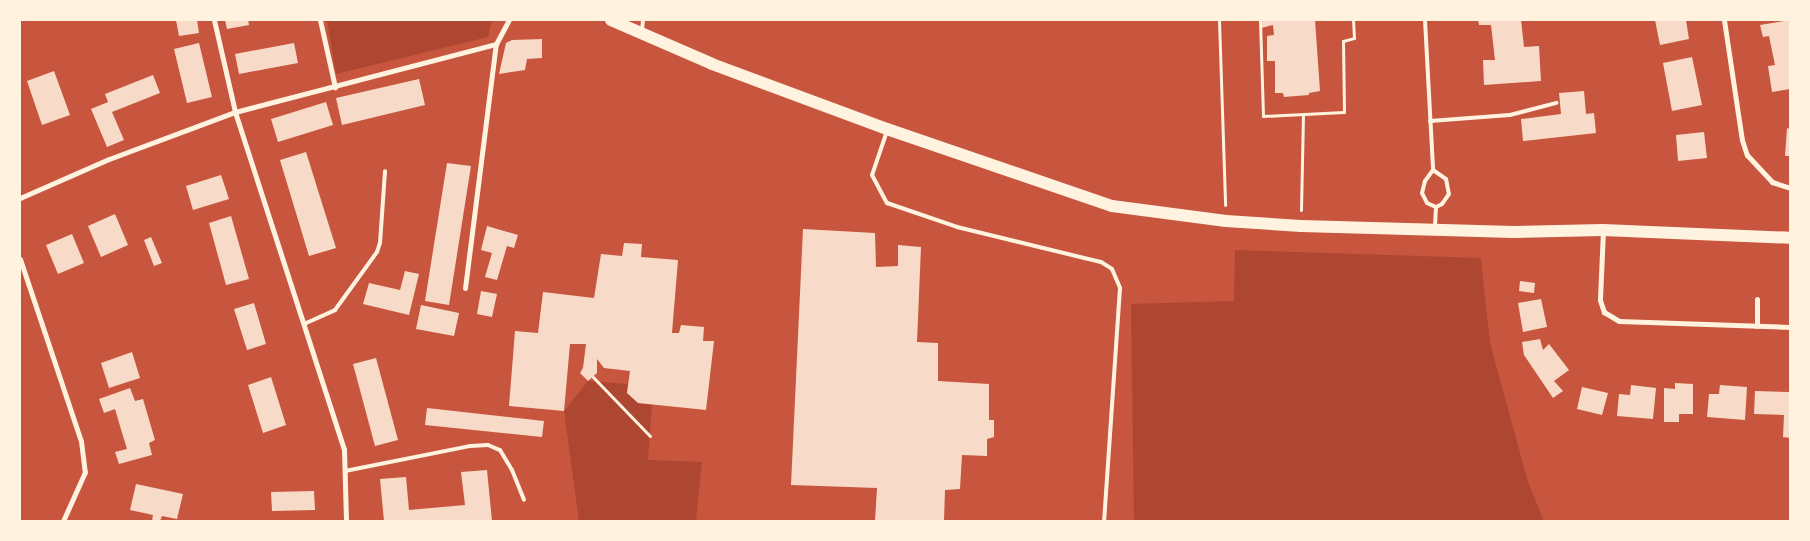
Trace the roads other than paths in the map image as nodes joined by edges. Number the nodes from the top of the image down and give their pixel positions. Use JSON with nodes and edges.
{"nodes":[{"id":1,"x":214,"y":20,"type":"edge"},
{"id":2,"x":320,"y":20,"type":"edge"},
{"id":3,"x":509,"y":20,"type":"edge"},
{"id":4,"x":611,"y":20,"type":"edge"},
{"id":5,"x":1425,"y":20,"type":"edge"},
{"id":6,"x":1724,"y":20,"type":"edge"},
{"id":7,"x":642,"y":26,"type":"edge"},
{"id":8,"x":496,"y":44,"type":"junction"},
{"id":9,"x":334,"y":87,"type":"junction"},
{"id":10,"x":1556,"y":103,"type":"dead end"},
{"id":11,"x":234,"y":112,"type":"junction"},
{"id":12,"x":1430,"y":121,"type":"junction"},
{"id":13,"x":888,"y":129,"type":"junction"},
{"id":14,"x":1433,"y":170,"type":"junction"},
{"id":15,"x":384,"y":171,"type":"dead end"},
{"id":16,"x":1790,"y":188,"type":"edge"},
{"id":17,"x":20,"y":198,"type":"edge"},
{"id":18,"x":1436,"y":207,"type":"junction"},
{"id":19,"x":1434,"y":229,"type":"junction"},
{"id":20,"x":1603,"y":230,"type":"junction"},
{"id":21,"x":1790,"y":238,"type":"edge"},
{"id":22,"x":20,"y":259,"type":"edge"},
{"id":23,"x":465,"y":288,"type":"dead end"},
{"id":24,"x":1757,"y":300,"type":"dead end"},
{"id":25,"x":304,"y":324,"type":"junction"},
{"id":26,"x":1757,"y":326,"type":"junction"},
{"id":27,"x":1790,"y":327,"type":"edge"},
{"id":28,"x":344,"y":471,"type":"junction"},
{"id":29,"x":524,"y":500,"type":"dead end"},
{"id":30,"x":63,"y":521,"type":"edge"},
{"id":31,"x":346,"y":521,"type":"edge"},
{"id":32,"x":1104,"y":521,"type":"edge"}],
"edges":[{"from":1,"to":11,"type":"street"},
{"from":2,"to":9,"type":"street"},
{"from":3,"to":8,"type":"street"},
{"from":4,"to":7,"type":"main road"},
{"from":5,"to":12,"type":"lane"},
{"from":6,"to":16,"type":"street"},
{"from":7,"to":13,"type":"main road"},
{"from":8,"to":9,"type":"street"},
{"from":8,"to":23,"type":"street"},
{"from":9,"to":11,"type":"street"},
{"from":10,"to":12,"type":"lane"},
{"from":11,"to":17,"type":"street"},
{"from":11,"to":25,"type":"street"},
{"from":12,"to":14,"type":"lane"},
{"from":13,"to":19,"type":"main road"},
{"from":13,"to":32,"type":"lane"},
{"from":14,"to":18,"type":"lane"},
{"from":14,"to":18,"type":"lane"},
{"from":15,"to":25,"type":"lane"},
{"from":18,"to":19,"type":"lane"},
{"from":19,"to":20,"type":"main road"},
{"from":20,"to":21,"type":"main road"},
{"from":20,"to":26,"type":"street"},
{"from":22,"to":30,"type":"street"},
{"from":24,"to":26,"type":"street"},
{"from":25,"to":28,"type":"street"},
{"from":26,"to":27,"type":"street"},
{"from":28,"to":29,"type":"lane"},
{"from":28,"to":31,"type":"street"}]}
